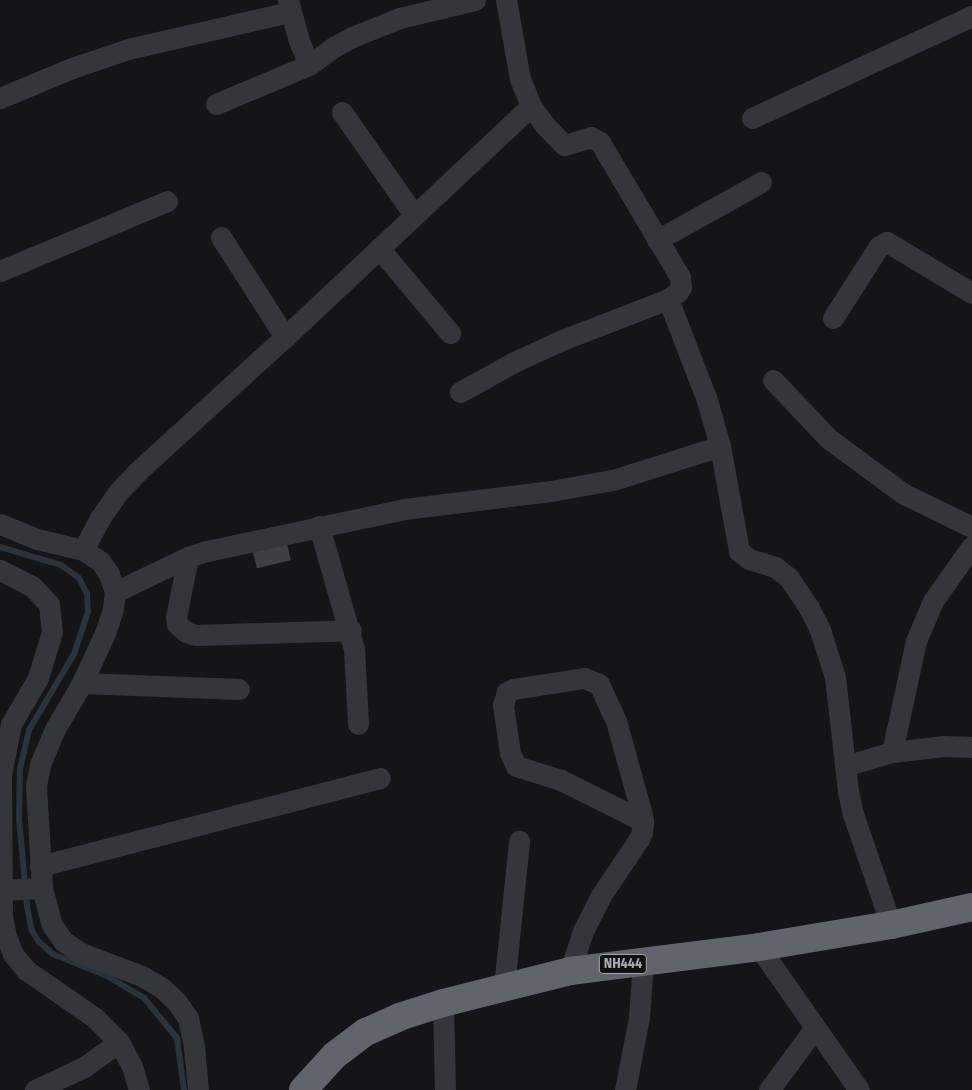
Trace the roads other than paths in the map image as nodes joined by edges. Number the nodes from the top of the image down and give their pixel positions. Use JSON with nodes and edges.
{"nodes":[{"id":1,"x":475,"y":0,"type":"edge"},
{"id":2,"x":506,"y":0,"type":"edge"},
{"id":3,"x":289,"y":6,"type":"edge"},
{"id":4,"x":972,"y":16,"type":"edge"},
{"id":5,"x":309,"y":65,"type":"junction"},
{"id":6,"x":0,"y":98,"type":"edge"},
{"id":7,"x":216,"y":104,"type":"dead end"},
{"id":8,"x":531,"y":106,"type":"junction"},
{"id":9,"x":342,"y":112,"type":"dead end"},
{"id":10,"x":752,"y":118,"type":"dead end"},
{"id":11,"x":761,"y":182,"type":"dead end"},
{"id":12,"x":167,"y":201,"type":"dead end"},
{"id":13,"x":414,"y":215,"type":"junction"},
{"id":14,"x":221,"y":238,"type":"dead end"},
{"id":15,"x":657,"y":240,"type":"junction"},
{"id":16,"x":379,"y":248,"type":"junction"},
{"id":17,"x":0,"y":271,"type":"edge"},
{"id":18,"x":972,"y":293,"type":"edge"},
{"id":19,"x":668,"y":298,"type":"junction"},
{"id":20,"x":833,"y":318,"type":"dead end"},
{"id":21,"x":450,"y":333,"type":"dead end"},
{"id":22,"x":286,"y":337,"type":"junction"},
{"id":23,"x":773,"y":380,"type":"dead end"},
{"id":24,"x":460,"y":392,"type":"dead end"},
{"id":25,"x":720,"y":446,"type":"junction"},
{"id":26,"x":0,"y":524,"type":"edge"},
{"id":27,"x":319,"y":526,"type":"junction"},
{"id":28,"x":972,"y":528,"type":"edge"},
{"id":29,"x":972,"y":546,"type":"edge"},
{"id":30,"x":83,"y":550,"type":"junction"},
{"id":31,"x":188,"y":557,"type":"junction"},
{"id":32,"x":0,"y":570,"type":"edge"},
{"id":33,"x":115,"y":592,"type":"junction"},
{"id":34,"x":351,"y":630,"type":"junction"},
{"id":35,"x":82,"y":683,"type":"junction"},
{"id":36,"x":238,"y":689,"type":"dead end"},
{"id":37,"x":358,"y":724,"type":"dead end"},
{"id":38,"x":972,"y":747,"type":"edge"},
{"id":39,"x":892,"y":752,"type":"junction"},
{"id":40,"x":845,"y":766,"type":"junction"},
{"id":41,"x":380,"y":778,"type":"dead end"},
{"id":42,"x":643,"y":821,"type":"junction"},
{"id":43,"x":519,"y":841,"type":"dead end"},
{"id":44,"x":40,"y":866,"type":"junction"},
{"id":45,"x":18,"y":889,"type":"edge"},
{"id":46,"x":972,"y":907,"type":"edge"},
{"id":47,"x":891,"y":925,"type":"junction"},
{"id":48,"x":759,"y":947,"type":"junction"},
{"id":49,"x":643,"y":962,"type":"junction"},
{"id":50,"x":570,"y":971,"type":"junction"},
{"id":51,"x":504,"y":987,"type":"junction"},
{"id":52,"x":444,"y":1003,"type":"junction"},
{"id":53,"x":814,"y":1029,"type":"junction"},
{"id":54,"x":119,"y":1042,"type":"junction"},
{"id":55,"x":141,"y":1089,"type":"edge"},
{"id":56,"x":35,"y":1090,"type":"edge"},
{"id":57,"x":198,"y":1090,"type":"edge"},
{"id":58,"x":303,"y":1090,"type":"edge"},
{"id":59,"x":445,"y":1090,"type":"edge"},
{"id":60,"x":625,"y":1090,"type":"edge"},
{"id":61,"x":769,"y":1090,"type":"edge"},
{"id":62,"x":859,"y":1090,"type":"edge"}],
"edges":[{"from":1,"to":5,"type":"street"},
{"from":2,"to":8,"type":"street"},
{"from":3,"to":5,"type":"street"},
{"from":3,"to":6,"type":"street"},
{"from":4,"to":10,"type":"street"},
{"from":5,"to":7,"type":"street"},
{"from":8,"to":13,"type":"street"},
{"from":8,"to":15,"type":"street"},
{"from":9,"to":13,"type":"street"},
{"from":11,"to":15,"type":"street"},
{"from":12,"to":17,"type":"street"},
{"from":13,"to":16,"type":"street"},
{"from":14,"to":22,"type":"street"},
{"from":15,"to":19,"type":"street"},
{"from":16,"to":21,"type":"street"},
{"from":16,"to":22,"type":"street"},
{"from":18,"to":20,"type":"street"},
{"from":19,"to":24,"type":"street"},
{"from":19,"to":25,"type":"street"},
{"from":22,"to":30,"type":"street"},
{"from":23,"to":28,"type":"street"},
{"from":25,"to":27,"type":"street"},
{"from":25,"to":40,"type":"street"},
{"from":26,"to":30,"type":"street"},
{"from":27,"to":31,"type":"street"},
{"from":27,"to":34,"type":"street"},
{"from":29,"to":39,"type":"street"},
{"from":30,"to":33,"type":"street"},
{"from":31,"to":33,"type":"street"},
{"from":31,"to":34,"type":"street"},
{"from":32,"to":45,"type":"street"},
{"from":33,"to":35,"type":"street"},
{"from":34,"to":37,"type":"street"},
{"from":35,"to":36,"type":"street"},
{"from":35,"to":44,"type":"street"},
{"from":38,"to":39,"type":"street"},
{"from":39,"to":40,"type":"street"},
{"from":40,"to":47,"type":"street"},
{"from":41,"to":44,"type":"street"},
{"from":42,"to":42,"type":"street"},
{"from":42,"to":50,"type":"street"},
{"from":43,"to":51,"type":"street"},
{"from":44,"to":45,"type":"street"},
{"from":45,"to":54,"type":"street"},
{"from":45,"to":57,"type":"street"},
{"from":46,"to":47,"type":"highway","number":"NH444"},
{"from":47,"to":48,"type":"highway","number":"NH444"},
{"from":48,"to":49,"type":"highway","number":"NH444"},
{"from":48,"to":53,"type":"street"},
{"from":49,"to":50,"type":"highway","number":"NH444"},
{"from":49,"to":60,"type":"street"},
{"from":50,"to":51,"type":"highway","number":"NH444"},
{"from":51,"to":52,"type":"highway","number":"NH444"},
{"from":52,"to":58,"type":"highway","number":"NH444"},
{"from":52,"to":59,"type":"street"},
{"from":53,"to":61,"type":"street"},
{"from":53,"to":62,"type":"street"},
{"from":54,"to":55,"type":"street"},
{"from":54,"to":56,"type":"street"}]}
